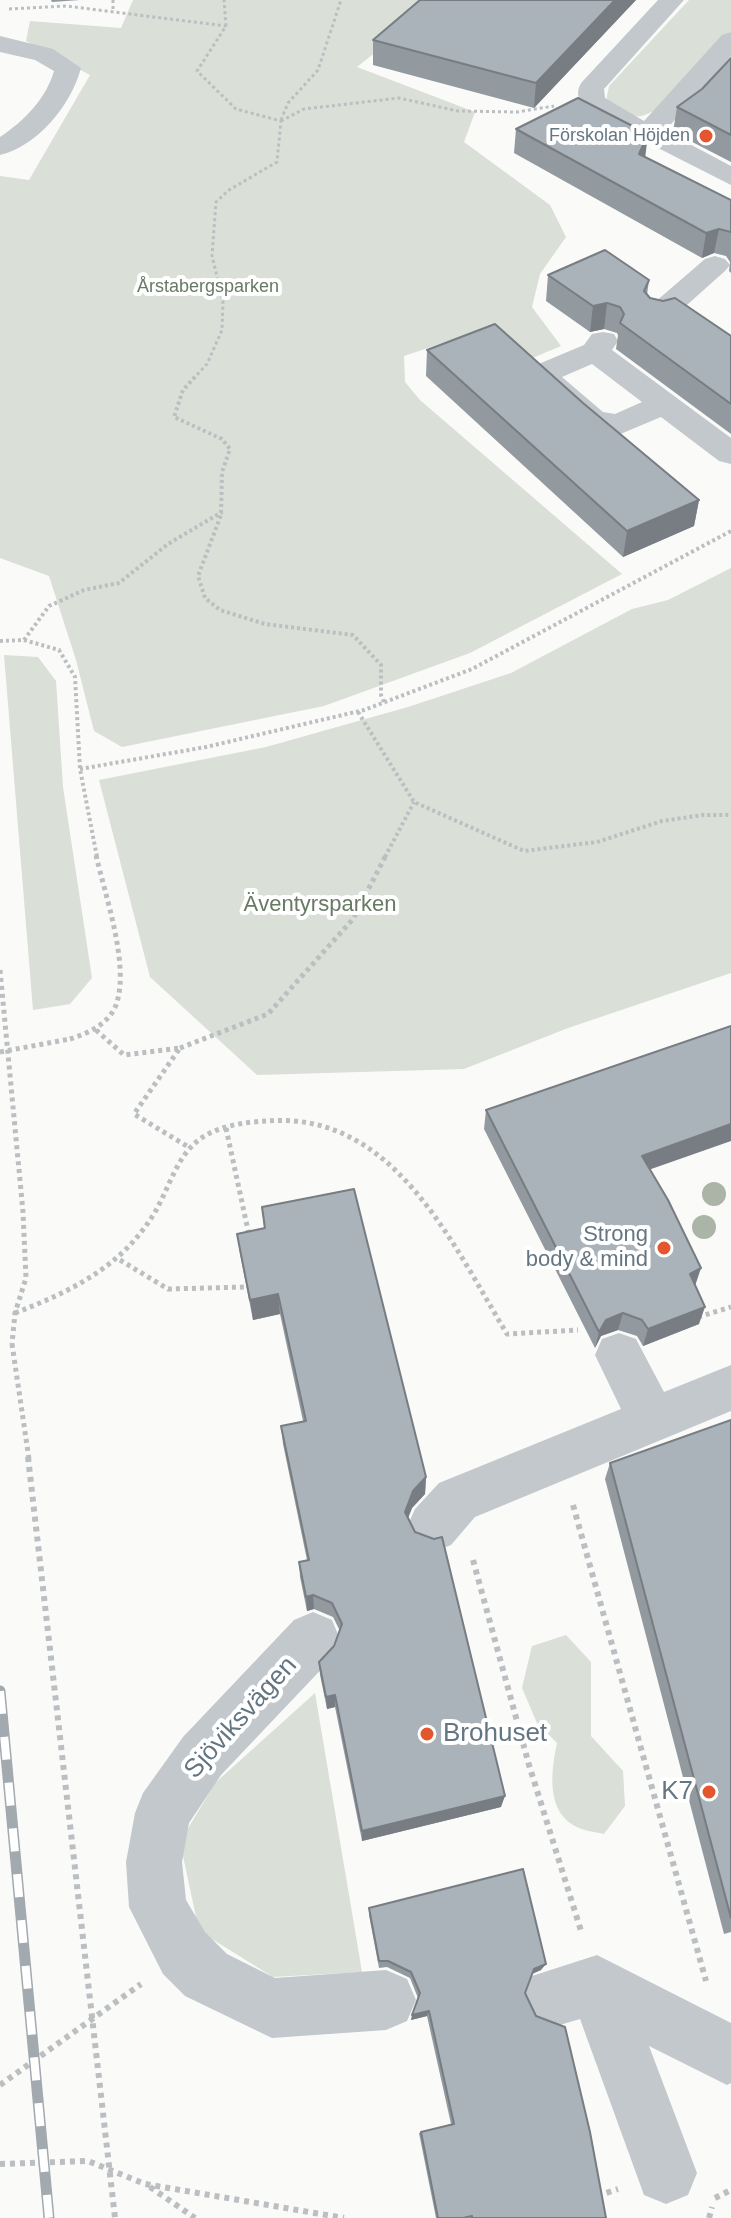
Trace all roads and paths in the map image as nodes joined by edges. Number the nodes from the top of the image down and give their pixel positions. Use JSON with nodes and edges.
{"nodes":[{"id":1,"x":113,"y":0,"type":"edge"},
{"id":2,"x":224,"y":0,"type":"edge"},
{"id":3,"x":341,"y":0,"type":"edge"},
{"id":4,"x":672,"y":0,"type":"edge"},
{"id":5,"x":0,"y":9,"type":"edge"},
{"id":6,"x":113,"y":11,"type":"junction"},
{"id":7,"x":226,"y":26,"type":"junction"},
{"id":8,"x":731,"y":40,"type":"edge"},
{"id":9,"x":0,"y":44,"type":"edge"},
{"id":10,"x":517,"y":112,"type":"edge"},
{"id":11,"x":281,"y":121,"type":"junction"},
{"id":12,"x":649,"y":132,"type":"junction"},
{"id":13,"x":0,"y":147,"type":"edge"},
{"id":14,"x":731,"y":177,"type":"edge"},
{"id":15,"x":715,"y":265,"type":"edge"},
{"id":16,"x":658,"y":315,"type":"edge"},
{"id":17,"x":664,"y":404,"type":"junction"},
{"id":18,"x":731,"y":454,"type":"edge"},
{"id":19,"x":222,"y":512,"type":"junction"},
{"id":20,"x":731,"y":531,"type":"edge"},
{"id":21,"x":24,"y":640,"type":"junction"},
{"id":22,"x":0,"y":641,"type":"edge"},
{"id":23,"x":384,"y":702,"type":"junction"},
{"id":24,"x":358,"y":712,"type":"junction"},
{"id":25,"x":80,"y":769,"type":"junction"},
{"id":26,"x":414,"y":802,"type":"junction"},
{"id":27,"x":731,"y":815,"type":"edge"},
{"id":28,"x":0,"y":970,"type":"edge"},
{"id":29,"x":96,"y":1030,"type":"junction"},
{"id":30,"x":180,"y":1048,"type":"junction"},
{"id":31,"x":0,"y":1052,"type":"edge"},
{"id":32,"x":226,"y":1128,"type":"junction"},
{"id":33,"x":190,"y":1148,"type":"junction"},
{"id":34,"x":249,"y":1236,"type":"edge"},
{"id":35,"x":120,"y":1260,"type":"junction"},
{"id":36,"x":246,"y":1287,"type":"edge"},
{"id":37,"x":731,"y":1307,"type":"edge"},
{"id":38,"x":15,"y":1313,"type":"junction"},
{"id":39,"x":696,"y":1318,"type":"edge"},
{"id":40,"x":602,"y":1342,"type":"joint"},
{"id":41,"x":731,"y":1388,"type":"edge"},
{"id":42,"x":653,"y":1422,"type":"junction"},
{"id":43,"x":559,"y":1458,"type":"junction"},
{"id":44,"x":433,"y":1527,"type":"dead end"},
{"id":45,"x":486,"y":1609,"type":"dead end"},
{"id":46,"x":313,"y":1639,"type":"dead end"},
{"id":47,"x":184,"y":1953,"type":"junction"},
{"id":48,"x":575,"y":1991,"type":"junction"},
{"id":49,"x":386,"y":2000,"type":"edge"},
{"id":50,"x":729,"y":2054,"type":"edge"},
{"id":51,"x":0,"y":2085,"type":"edge"},
{"id":52,"x":0,"y":2164,"type":"edge"},
{"id":53,"x":145,"y":2184,"type":"junction"},
{"id":54,"x":690,"y":2186,"type":"joint"},
{"id":55,"x":731,"y":2190,"type":"edge"},
{"id":56,"x":115,"y":2218,"type":"edge"},
{"id":57,"x":195,"y":2218,"type":"edge"},
{"id":58,"x":344,"y":2218,"type":"edge"}],
"edges":[{"from":1,"to":6,"type":"path"},
{"from":2,"to":7,"type":"path"},
{"from":3,"to":11,"type":"path"},
{"from":4,"to":12,"type":"street"},
{"from":5,"to":6,"type":"path"},
{"from":6,"to":7,"type":"path"},
{"from":7,"to":11,"type":"path"},
{"from":8,"to":12,"type":"street"},
{"from":9,"to":13,"type":"street"},
{"from":10,"to":11,"type":"path"},
{"from":11,"to":19,"type":"path"},
{"from":12,"to":14,"type":"street"},
{"from":15,"to":16,"type":"street"},
{"from":17,"to":17,"type":"street"},
{"from":17,"to":18,"type":"street"},
{"from":19,"to":21,"type":"path"},
{"from":19,"to":23,"type":"path"},
{"from":20,"to":23,"type":"path"},
{"from":21,"to":22,"type":"path"},
{"from":21,"to":25,"type":"path"},
{"from":23,"to":24,"type":"path"},
{"from":24,"to":25,"type":"path"},
{"from":24,"to":26,"type":"path"},
{"from":25,"to":29,"type":"path"},
{"from":26,"to":27,"type":"path"},
{"from":26,"to":30,"type":"path"},
{"from":28,"to":38,"type":"path"},
{"from":29,"to":30,"type":"path"},
{"from":29,"to":31,"type":"path","bridge":true},
{"from":30,"to":33,"type":"path"},
{"from":32,"to":33,"type":"path"},
{"from":32,"to":34,"type":"path"},
{"from":32,"to":40,"type":"path"},
{"from":33,"to":35,"type":"path"},
{"from":35,"to":36,"type":"path"},
{"from":35,"to":38,"type":"path"},
{"from":37,"to":39,"type":"path"},
{"from":38,"to":56,"type":"path","bridge":true},
{"from":40,"to":42,"type":"street"},
{"from":41,"to":42,"type":"street"},
{"from":42,"to":43,"type":"street"},
{"from":43,"to":44,"type":"street"},
{"from":43,"to":50,"type":"path"},
{"from":45,"to":48,"type":"path"},
{"from":46,"to":47,"type":"street","name":"Sjöviksvägen"},
{"from":47,"to":49,"type":"street","name":"Sjöviksvägen"},
{"from":47,"to":51,"type":"path"},
{"from":48,"to":50,"type":"street"},
{"from":48,"to":54,"type":"street"},
{"from":52,"to":53,"type":"path"},
{"from":53,"to":57,"type":"path"},
{"from":53,"to":58,"type":"path"},
{"from":54,"to":55,"type":"path"}]}
